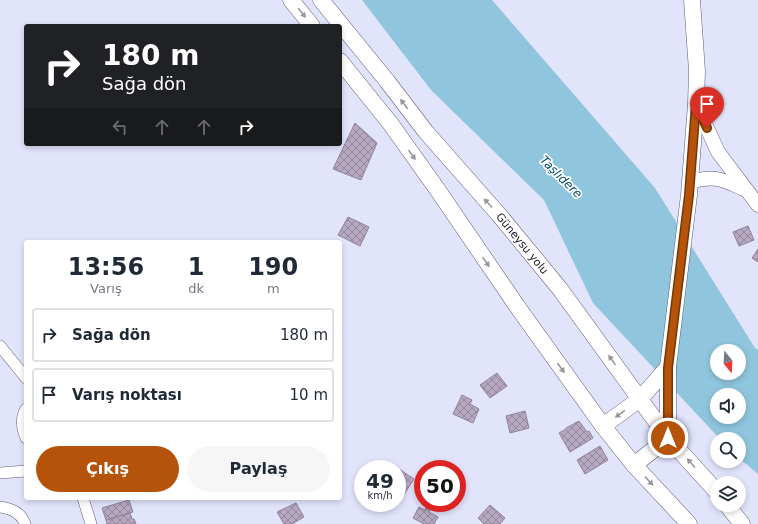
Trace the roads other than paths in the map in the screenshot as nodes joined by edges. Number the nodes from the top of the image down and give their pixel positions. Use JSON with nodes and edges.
{"nodes":[{"id":1,"x":291,"y":0,"type":"edge"},
{"id":2,"x":322,"y":0,"type":"edge"},
{"id":3,"x":692,"y":0,"type":"edge"},
{"id":4,"x":310,"y":24,"type":"edge"},
{"id":5,"x":341,"y":24,"type":"edge"},
{"id":6,"x":342,"y":25,"type":"edge"},
{"id":7,"x":342,"y":64,"type":"edge"},
{"id":8,"x":696,"y":104,"type":"junction"},
{"id":9,"x":689,"y":188,"type":"junction"},
{"id":10,"x":744,"y":188,"type":"junction"},
{"id":11,"x":758,"y":205,"type":"edge"},
{"id":12,"x":0,"y":346,"type":"edge"},
{"id":13,"x":668,"y":368,"type":"junction"},
{"id":14,"x":24,"y":376,"type":"edge"},
{"id":15,"x":640,"y":399,"type":"junction"},
{"id":16,"x":24,"y":412,"type":"edge"},
{"id":17,"x":603,"y":426,"type":"junction"},
{"id":18,"x":24,"y":434,"type":"edge"},
{"id":19,"x":668,"y":438,"type":"junction"},
{"id":20,"x":634,"y":465,"type":"junction"},
{"id":21,"x":24,"y":471,"type":"edge"},
{"id":22,"x":0,"y":473,"type":"edge"},
{"id":23,"x":710,"y":484,"type":"edge"},
{"id":24,"x":84,"y":500,"type":"edge"},
{"id":25,"x":0,"y":507,"type":"edge"},
{"id":26,"x":733,"y":512,"type":"edge"},
{"id":27,"x":25,"y":524,"type":"edge"},
{"id":28,"x":91,"y":524,"type":"edge"},
{"id":29,"x":689,"y":524,"type":"edge"},
{"id":30,"x":742,"y":524,"type":"edge"}],
"edges":[{"from":1,"to":4,"type":"main road","one_way":true},
{"from":5,"to":2,"type":"main road","name":"Güneysu yolu","one_way":true},
{"from":3,"to":8,"type":"main road"},
{"from":15,"to":6,"type":"main road","name":"Güneysu yolu","one_way":true},
{"from":7,"to":17,"type":"main road","one_way":true},
{"from":8,"to":9,"type":"main road"},
{"from":8,"to":10,"type":"street"},
{"from":9,"to":10,"type":"street"},
{"from":9,"to":13,"type":"main road"},
{"from":10,"to":11,"type":"street"},
{"from":12,"to":14,"type":"street"},
{"from":13,"to":15,"type":"main road"},
{"from":13,"to":19,"type":"main road"},
{"from":15,"to":17,"type":"main road","one_way":true},
{"from":15,"to":19,"type":"main road","name":"Güneysu yolu"},
{"from":16,"to":18,"type":"street"},
{"from":17,"to":20,"type":"main road"},
{"from":19,"to":20,"type":"main road"},
{"from":23,"to":19,"type":"main road","name":"Güneysu yolu","one_way":true},
{"from":20,"to":29,"type":"main road","one_way":true},
{"from":21,"to":22,"type":"street"},
{"from":24,"to":28,"type":"street"},
{"from":25,"to":27,"type":"street"},
{"from":26,"to":30,"type":"main road"}]}
